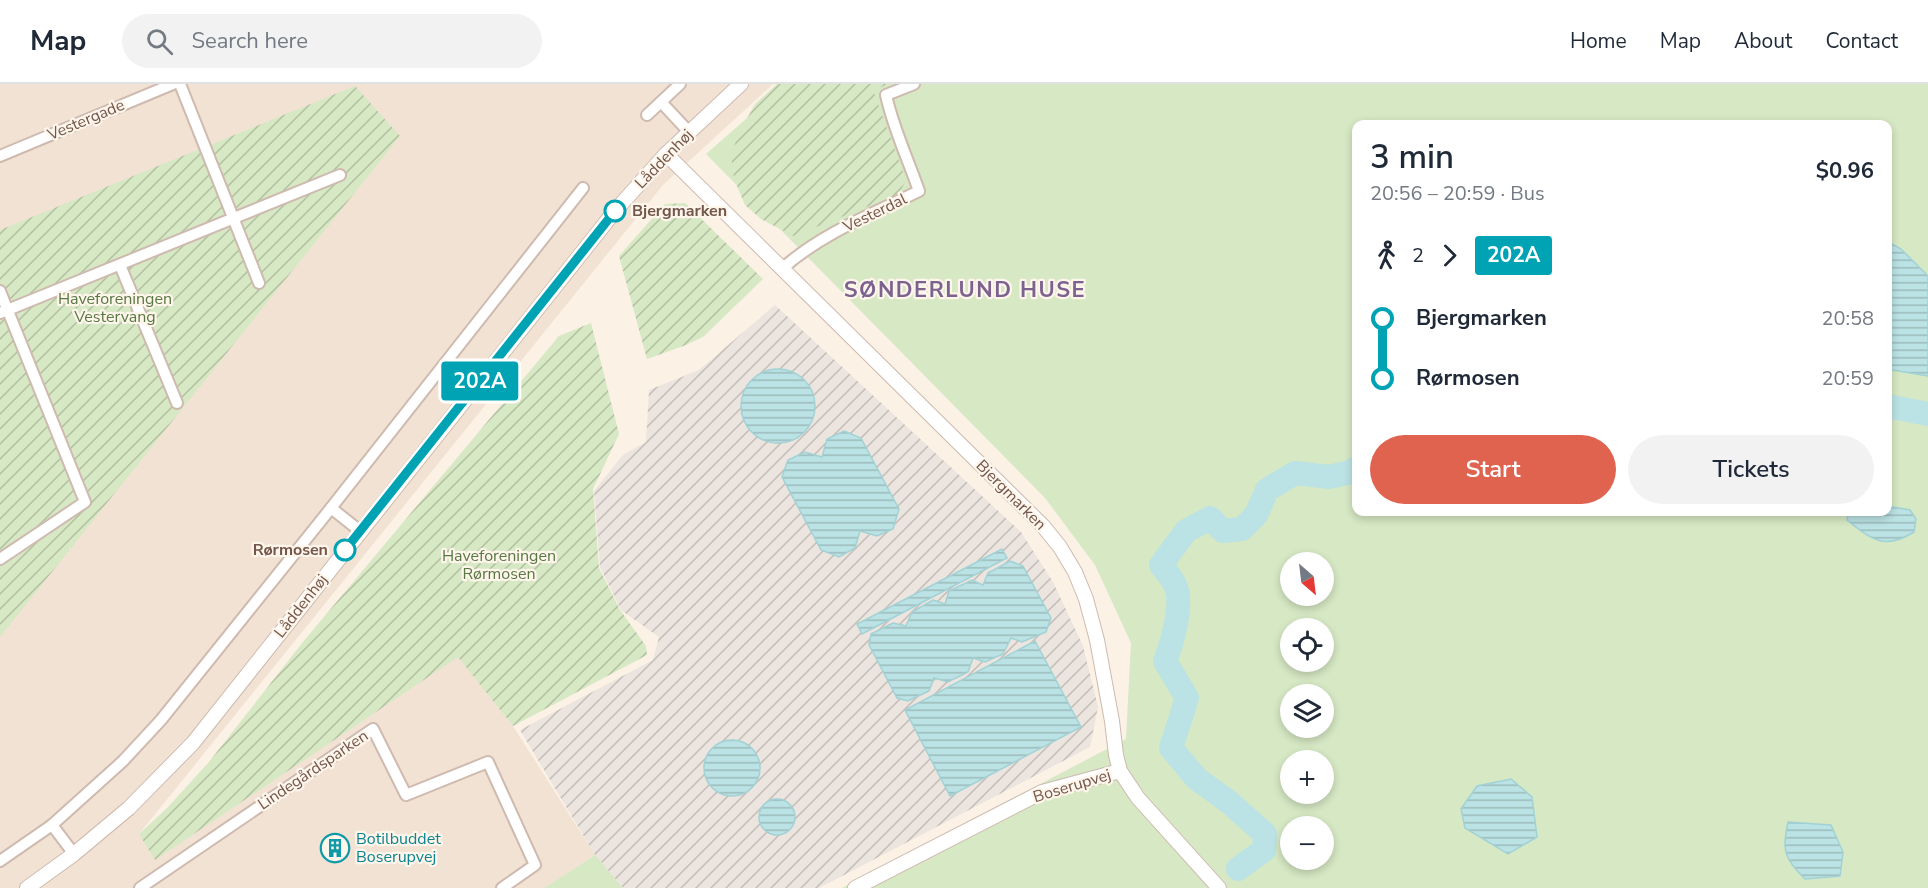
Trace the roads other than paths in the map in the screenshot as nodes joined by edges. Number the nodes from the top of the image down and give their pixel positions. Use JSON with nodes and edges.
{"nodes":[{"id":1,"x":173,"y":84,"type":"edge"},
{"id":2,"x":180,"y":84,"type":"edge"},
{"id":3,"x":681,"y":84,"type":"edge"},
{"id":4,"x":741,"y":84,"type":"edge"},
{"id":5,"x":914,"y":84,"type":"edge"},
{"id":6,"x":661,"y":102,"type":"junction"},
{"id":7,"x":647,"y":115,"type":"dead end"},
{"id":8,"x":689,"y":132,"type":"junction"},
{"id":9,"x":666,"y":154,"type":"junction"},
{"id":10,"x":0,"y":156,"type":"edge"},
{"id":11,"x":340,"y":175,"type":"dead end"},
{"id":12,"x":583,"y":188,"type":"dead end"},
{"id":13,"x":235,"y":219,"type":"junction"},
{"id":14,"x":120,"y":265,"type":"junction"},
{"id":15,"x":783,"y":268,"type":"junction"},
{"id":16,"x":259,"y":282,"type":"dead end"},
{"id":17,"x":0,"y":291,"type":"edge"},
{"id":18,"x":4,"y":311,"type":"edge"},
{"id":19,"x":177,"y":403,"type":"dead end"},
{"id":20,"x":332,"y":508,"type":"junction"},
{"id":21,"x":360,"y":531,"type":"junction"},
{"id":22,"x":0,"y":559,"type":"edge"},
{"id":23,"x":1120,"y":771,"type":"junction"},
{"id":24,"x":52,"y":825,"type":"junction"},
{"id":25,"x":74,"y":854,"type":"junction"},
{"id":26,"x":0,"y":861,"type":"edge"},
{"id":27,"x":27,"y":888,"type":"edge"},
{"id":28,"x":140,"y":888,"type":"edge"},
{"id":29,"x":502,"y":888,"type":"edge"},
{"id":30,"x":855,"y":888,"type":"edge"},
{"id":31,"x":1219,"y":888,"type":"edge"}],
"edges":[{"from":1,"to":10,"type":"street","name":"Vestergade"},
{"from":2,"to":13,"type":"street"},
{"from":3,"to":6,"type":"street"},
{"from":4,"to":8,"type":"street","name":"Låddenhøj"},
{"from":5,"to":15,"type":"street","name":"Vesterdal"},
{"from":6,"to":7,"type":"street"},
{"from":6,"to":8,"type":"street"},
{"from":8,"to":9,"type":"street","name":"Låddenhøj"},
{"from":9,"to":15,"type":"street","name":"Bjergmarken"},
{"from":9,"to":21,"type":"street","name":"Låddenhøj"},
{"from":11,"to":13,"type":"street"},
{"from":12,"to":20,"type":"street"},
{"from":13,"to":14,"type":"street"},
{"from":13,"to":16,"type":"street"},
{"from":14,"to":18,"type":"street"},
{"from":14,"to":19,"type":"street"},
{"from":15,"to":23,"type":"street","name":"Bjergmarken"},
{"from":17,"to":18,"type":"street"},
{"from":18,"to":22,"type":"street"},
{"from":20,"to":21,"type":"street"},
{"from":20,"to":24,"type":"street"},
{"from":21,"to":25,"type":"street","name":"Låddenhøj"},
{"from":23,"to":30,"type":"street","name":"Boserupvej"},
{"from":23,"to":31,"type":"street","name":"Boserupvej"},
{"from":24,"to":25,"type":"street"},
{"from":24,"to":26,"type":"street"},
{"from":25,"to":27,"type":"street","name":"Låddenhøj"},
{"from":28,"to":29,"type":"street","name":"Lindegårdsparken"}]}
